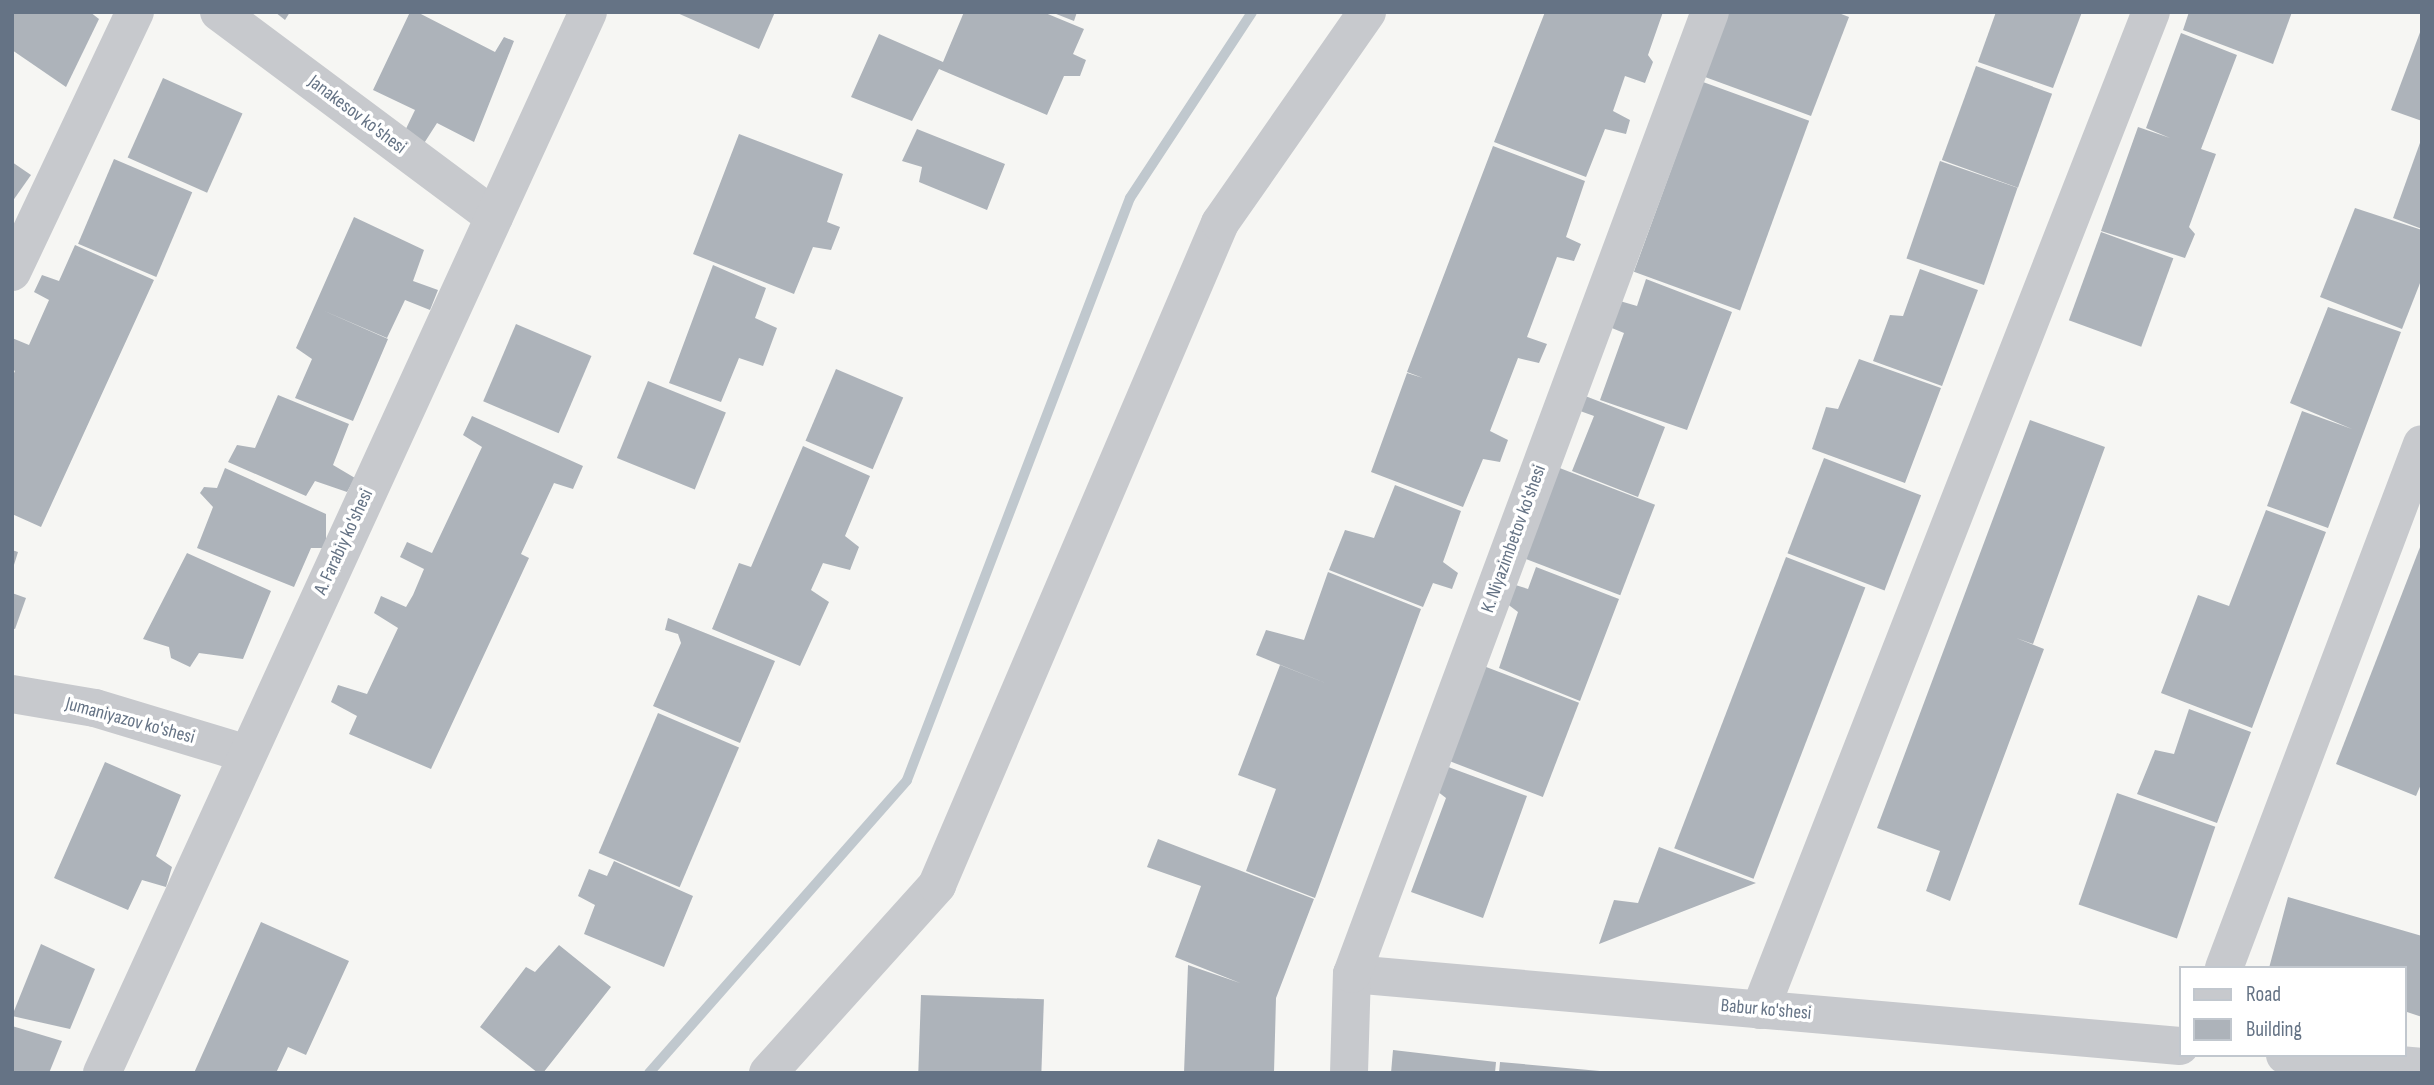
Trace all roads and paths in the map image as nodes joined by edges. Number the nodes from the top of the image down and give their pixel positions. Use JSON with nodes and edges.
{"nodes":[{"id":1,"x":135,"y":12,"type":"edge"},
{"id":2,"x":219,"y":12,"type":"edge"},
{"id":3,"x":588,"y":12,"type":"edge"},
{"id":4,"x":1367,"y":12,"type":"edge"},
{"id":5,"x":1710,"y":12,"type":"edge"},
{"id":6,"x":2151,"y":12,"type":"edge"},
{"id":7,"x":494,"y":217,"type":"junction"},
{"id":8,"x":12,"y":272,"type":"edge"},
{"id":9,"x":2422,"y":444,"type":"edge"},
{"id":10,"x":12,"y":694,"type":"edge"},
{"id":11,"x":247,"y":754,"type":"junction"},
{"id":12,"x":2225,"y":966,"type":"edge"},
{"id":13,"x":1352,"y":974,"type":"junction"},
{"id":14,"x":1760,"y":1010,"type":"junction"},
{"id":15,"x":2178,"y":1046,"type":"edge"},
{"id":16,"x":2308,"y":1057,"type":"edge"},
{"id":17,"x":2422,"y":1067,"type":"edge"},
{"id":18,"x":102,"y":1073,"type":"edge"},
{"id":19,"x":768,"y":1073,"type":"edge"},
{"id":20,"x":1349,"y":1073,"type":"edge"}],
"edges":[{"from":1,"to":8,"type":"street"},
{"from":2,"to":7,"type":"street","name":"Janakesov ko'shesi"},
{"from":3,"to":7,"type":"street","name":"A. Farabiy ko'shesi"},
{"from":4,"to":19,"type":"street"},
{"from":5,"to":13,"type":"street","name":"K. Niyazimbetov ko'shesi"},
{"from":6,"to":14,"type":"street"},
{"from":7,"to":11,"type":"street","name":"A. Farabiy ko'shesi"},
{"from":9,"to":12,"type":"street"},
{"from":10,"to":11,"type":"street","name":"Jumaniyazov ko'shesi"},
{"from":11,"to":18,"type":"street","name":"A. Farabiy ko'shesi"},
{"from":13,"to":14,"type":"street","name":"Babur ko'shesi"},
{"from":13,"to":20,"type":"street","name":"K. Niyazimbetov ko'shesi"},
{"from":14,"to":15,"type":"street","name":"Babur ko'shesi"},
{"from":16,"to":17,"type":"street"}]}
